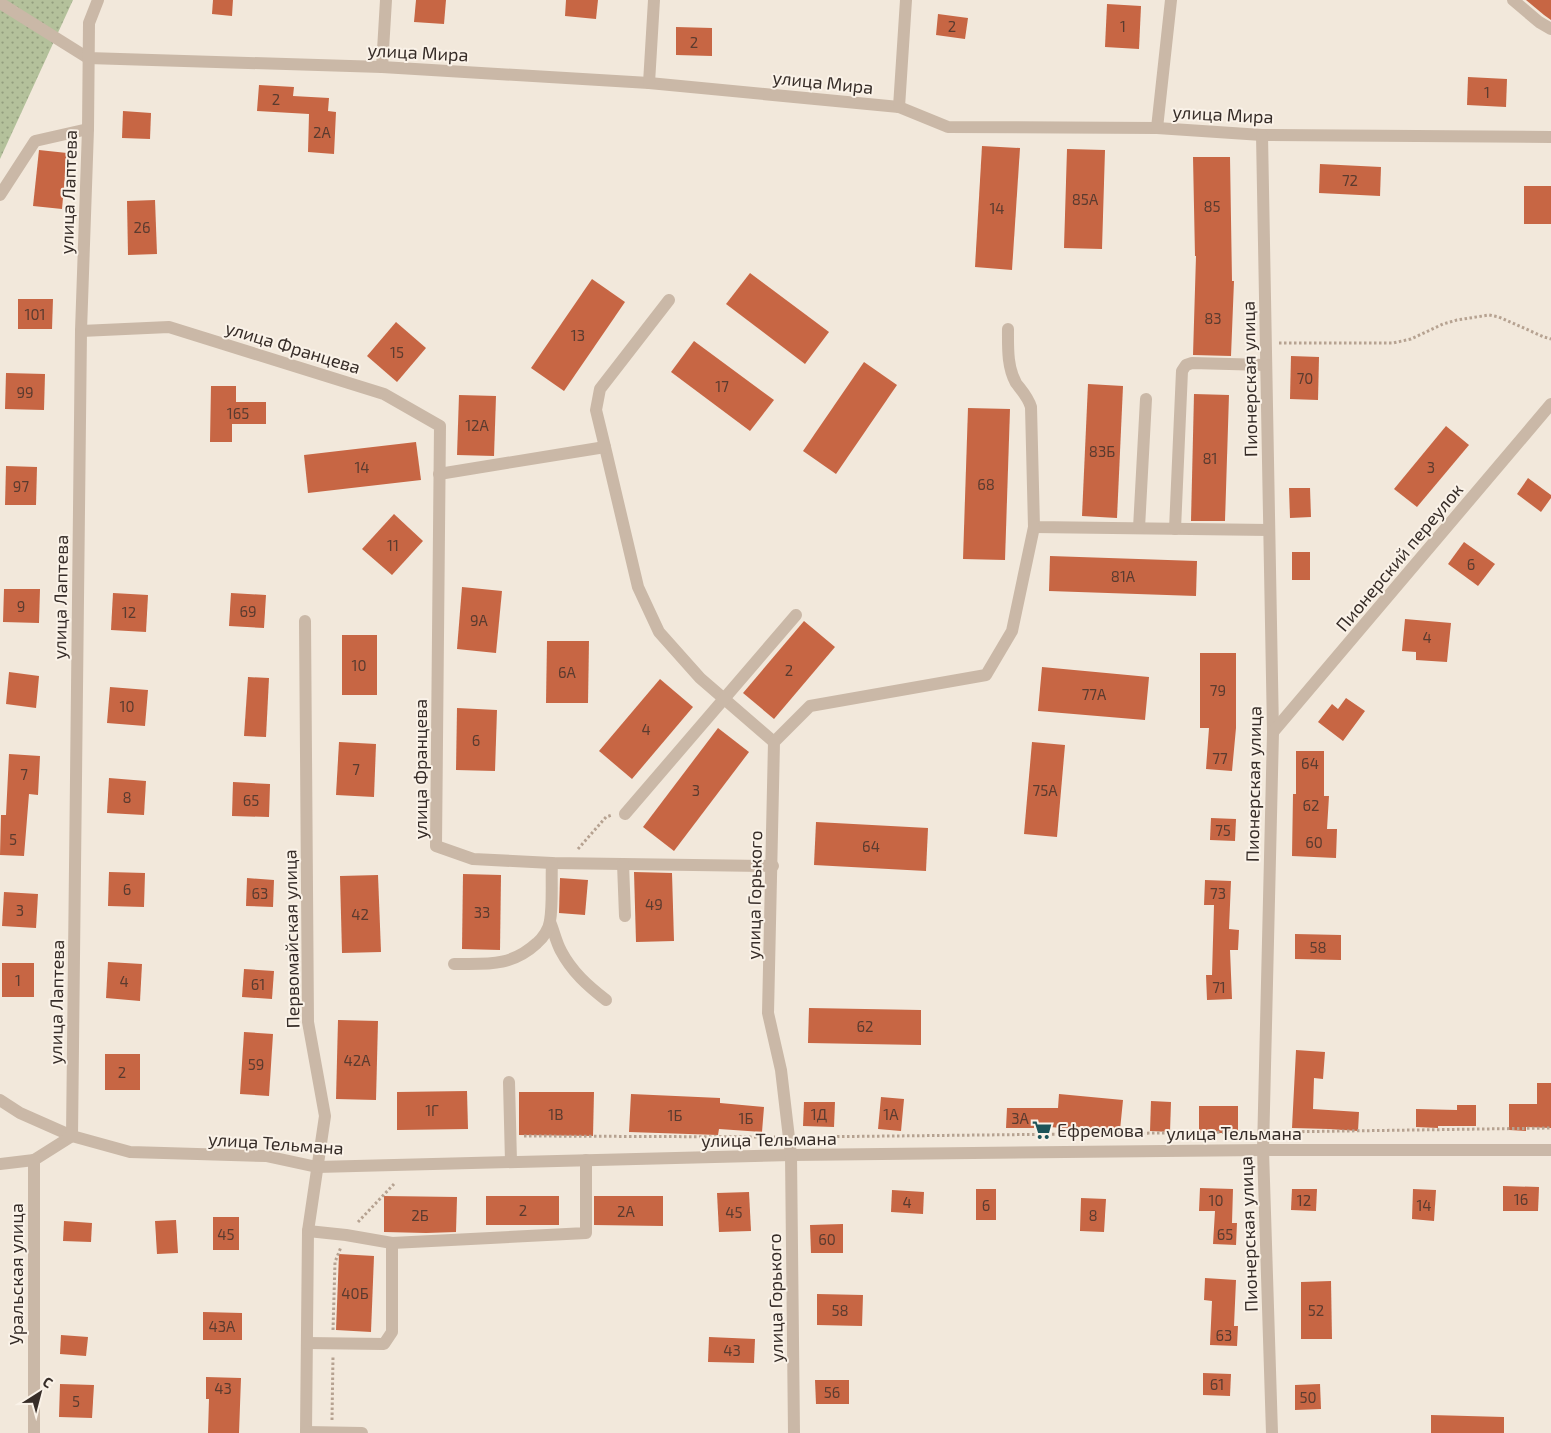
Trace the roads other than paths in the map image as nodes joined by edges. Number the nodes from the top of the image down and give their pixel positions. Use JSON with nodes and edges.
{"nodes":[{"id":1,"x":98,"y":0,"type":"edge"},
{"id":2,"x":386,"y":0,"type":"edge"},
{"id":3,"x":654,"y":0,"type":"edge"},
{"id":4,"x":906,"y":0,"type":"edge"},
{"id":5,"x":1171,"y":0,"type":"edge"},
{"id":6,"x":1513,"y":0,"type":"edge"},
{"id":7,"x":0,"y":3,"type":"edge"},
{"id":8,"x":1551,"y":29,"type":"edge"},
{"id":9,"x":88,"y":58,"type":"junction"},
{"id":10,"x":382,"y":67,"type":"junction"},
{"id":11,"x":649,"y":83,"type":"junction"},
{"id":12,"x":899,"y":107,"type":"junction"},
{"id":13,"x":1157,"y":128,"type":"junction"},
{"id":14,"x":88,"y":129,"type":"junction"},
{"id":15,"x":1262,"y":135,"type":"junction"},
{"id":16,"x":1551,"y":137,"type":"edge"},
{"id":17,"x":0,"y":195,"type":"edge"},
{"id":18,"x":670,"y":300,"type":"dead end"},
{"id":19,"x":1008,"y":329,"type":"dead end"},
{"id":20,"x":81,"y":331,"type":"junction"},
{"id":21,"x":1266,"y":365,"type":"junction"},
{"id":22,"x":1146,"y":399,"type":"dead end"},
{"id":23,"x":1551,"y":404,"type":"edge"},
{"id":24,"x":605,"y":447,"type":"junction"},
{"id":25,"x":439,"y":474,"type":"junction"},
{"id":26,"x":1034,"y":527,"type":"junction"},
{"id":27,"x":1139,"y":528,"type":"junction"},
{"id":28,"x":1175,"y":529,"type":"junction"},
{"id":29,"x":1269,"y":530,"type":"junction"},
{"id":30,"x":796,"y":615,"type":"dead end"},
{"id":31,"x":305,"y":621,"type":"dead end"},
{"id":32,"x":725,"y":699,"type":"junction"},
{"id":33,"x":1273,"y":732,"type":"junction"},
{"id":34,"x":774,"y":742,"type":"junction"},
{"id":35,"x":625,"y":814,"type":"road end"},
{"id":36,"x":552,"y":863,"type":"junction"},
{"id":37,"x":623,"y":864,"type":"junction"},
{"id":38,"x":772,"y":866,"type":"junction"},
{"id":39,"x":625,"y":916,"type":"dead end"},
{"id":40,"x":550,"y":922,"type":"junction"},
{"id":41,"x":454,"y":964,"type":"dead end"},
{"id":42,"x":606,"y":1000,"type":"dead end"},
{"id":43,"x":509,"y":1082,"type":"dead end"},
{"id":44,"x":0,"y":1100,"type":"edge"},
{"id":45,"x":72,"y":1136,"type":"junction"},
{"id":46,"x":1263,"y":1150,"type":"junction"},
{"id":47,"x":1551,"y":1150,"type":"edge"},
{"id":48,"x":791,"y":1156,"type":"junction"},
{"id":49,"x":34,"y":1160,"type":"junction"},
{"id":50,"x":586,"y":1160,"type":"junction"},
{"id":51,"x":511,"y":1162,"type":"junction"},
{"id":52,"x":0,"y":1164,"type":"edge"},
{"id":53,"x":317,"y":1167,"type":"junction"},
{"id":54,"x":308,"y":1231,"type":"junction"},
{"id":55,"x":392,"y":1243,"type":"junction"},
{"id":56,"x":307,"y":1343,"type":"junction"},
{"id":57,"x":331,"y":1432,"type":"edge"},
{"id":58,"x":34,"y":1433,"type":"edge"},
{"id":59,"x":306,"y":1433,"type":"edge"},
{"id":60,"x":362,"y":1433,"type":"edge"},
{"id":61,"x":794,"y":1433,"type":"edge"},
{"id":62,"x":1272,"y":1433,"type":"edge"}],
"edges":[{"from":1,"to":9,"type":"street","name":"улица Лаптева"},
{"from":2,"to":10,"type":"street"},
{"from":3,"to":11,"type":"street"},
{"from":4,"to":12,"type":"street"},
{"from":5,"to":13,"type":"street"},
{"from":6,"to":8,"type":"street"},
{"from":7,"to":9,"type":"street"},
{"from":9,"to":10,"type":"street","name":"улица Мира"},
{"from":9,"to":14,"type":"street","name":"улица Лаптева"},
{"from":10,"to":11,"type":"street","name":"улица Мира"},
{"from":11,"to":12,"type":"street","name":"улица Мира"},
{"from":12,"to":13,"type":"street","name":"улица Мира"},
{"from":13,"to":15,"type":"street","name":"улица Мира"},
{"from":14,"to":17,"type":"street"},
{"from":14,"to":20,"type":"street","name":"улица Лаптева"},
{"from":15,"to":16,"type":"street","name":"улица Мира"},
{"from":15,"to":21,"type":"street","name":"Пионерская улица"},
{"from":18,"to":24,"type":"street"},
{"from":19,"to":26,"type":"street"},
{"from":20,"to":25,"type":"street","name":"улица Францева"},
{"from":20,"to":45,"type":"street","name":"улица Лаптева"},
{"from":21,"to":28,"type":"street"},
{"from":21,"to":29,"type":"street","name":"Пионерская улица"},
{"from":22,"to":27,"type":"street"},
{"from":23,"to":33,"type":"street","name":"Пионерский переулок"},
{"from":24,"to":25,"type":"street"},
{"from":24,"to":32,"type":"street"},
{"from":25,"to":36,"type":"street","name":"улица Францева"},
{"from":26,"to":27,"type":"street"},
{"from":26,"to":34,"type":"street"},
{"from":27,"to":28,"type":"street"},
{"from":28,"to":29,"type":"street"},
{"from":29,"to":33,"type":"street","name":"Пионерская улица"},
{"from":30,"to":32,"type":"street"},
{"from":31,"to":53,"type":"street","name":"Первомайская улица"},
{"from":32,"to":34,"type":"street"},
{"from":32,"to":35,"type":"street"},
{"from":33,"to":46,"type":"street","name":"Пионерская улица"},
{"from":34,"to":38,"type":"street","name":"улица Горького"},
{"from":36,"to":37,"type":"street","name":"улица Францева"},
{"from":36,"to":40,"type":"street"},
{"from":37,"to":38,"type":"street","name":"улица Францева"},
{"from":37,"to":39,"type":"street"},
{"from":38,"to":48,"type":"street","name":"улица Горького"},
{"from":40,"to":41,"type":"street"},
{"from":40,"to":42,"type":"street"},
{"from":43,"to":51,"type":"street"},
{"from":44,"to":45,"type":"street","name":"улица Тельмана"},
{"from":45,"to":49,"type":"street"},
{"from":45,"to":53,"type":"street","name":"улица Тельмана"},
{"from":46,"to":47,"type":"street","name":"улица Тельмана"},
{"from":46,"to":48,"type":"street","name":"улица Тельмана"},
{"from":46,"to":62,"type":"street","name":"Пионерская улица"},
{"from":48,"to":50,"type":"street","name":"улица Тельмана"},
{"from":48,"to":61,"type":"street","name":"улица Горького"},
{"from":49,"to":52,"type":"street"},
{"from":49,"to":58,"type":"street","name":"Уральская улица"},
{"from":50,"to":51,"type":"street","name":"улица Тельмана"},
{"from":50,"to":55,"type":"street"},
{"from":51,"to":53,"type":"street","name":"улица Тельмана"},
{"from":53,"to":54,"type":"street","name":"Первомайская улица"},
{"from":54,"to":55,"type":"street"},
{"from":54,"to":56,"type":"street","name":"Первомайская улица"},
{"from":55,"to":56,"type":"street"},
{"from":56,"to":59,"type":"street","name":"Первомайская улица"},
{"from":57,"to":59,"type":"street"},
{"from":57,"to":60,"type":"street"}]}
